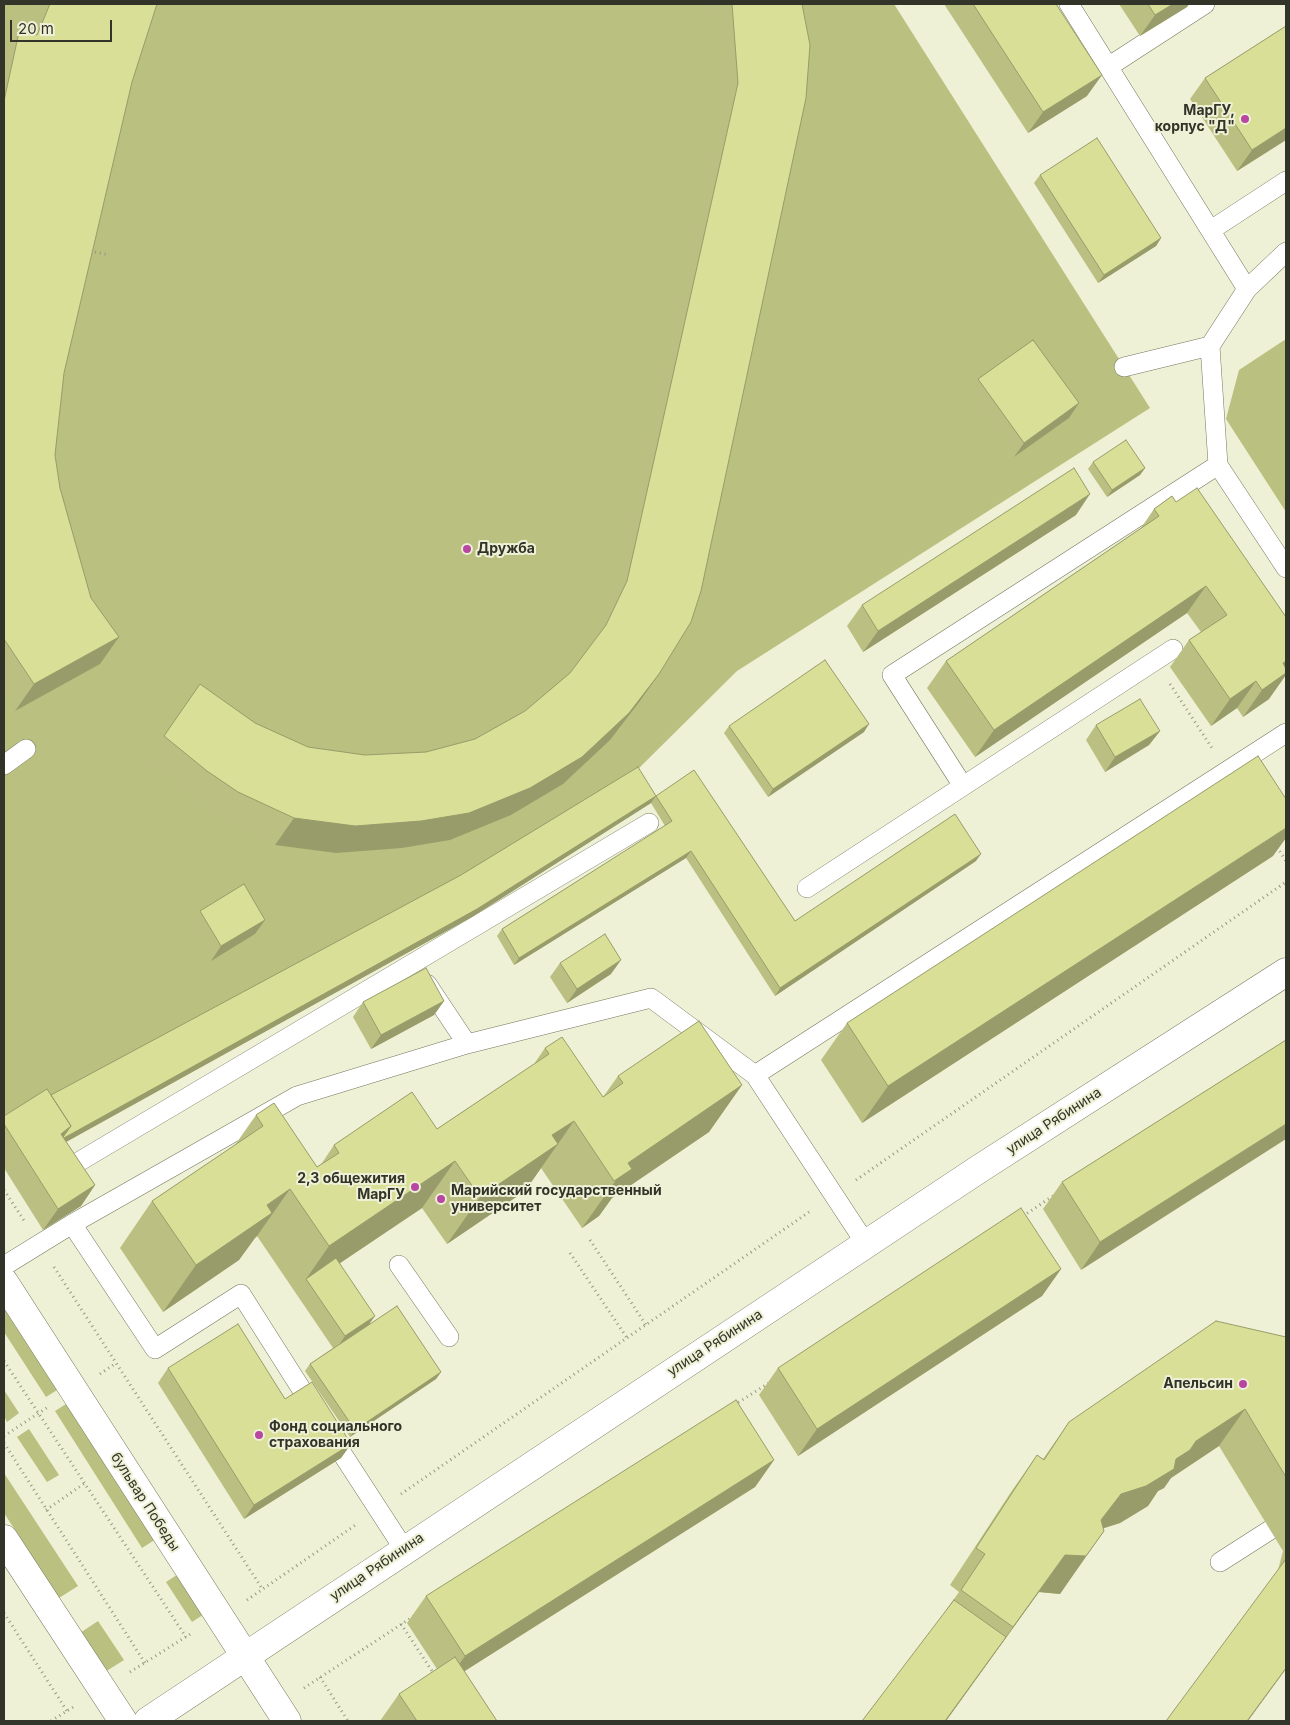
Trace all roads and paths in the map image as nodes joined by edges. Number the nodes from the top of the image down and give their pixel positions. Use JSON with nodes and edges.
{"nodes":[{"id":1,"x":1068,"y":4,"type":"edge"},
{"id":2,"x":1206,"y":4,"type":"edge"},
{"id":3,"x":1108,"y":67,"type":"junction"},
{"id":4,"x":1286,"y":180,"type":"edge"},
{"id":5,"x":1211,"y":230,"type":"junction"},
{"id":6,"x":82,"y":249,"type":"edge"},
{"id":7,"x":1286,"y":252,"type":"edge"},
{"id":8,"x":109,"y":255,"type":"dead end"},
{"id":9,"x":1247,"y":290,"type":"junction"},
{"id":10,"x":1210,"y":346,"type":"junction"},
{"id":11,"x":1124,"y":367,"type":"dead end"},
{"id":12,"x":1218,"y":465,"type":"junction"},
{"id":13,"x":1286,"y":568,"type":"edge"},
{"id":14,"x":1173,"y":649,"type":"dead end"},
{"id":15,"x":1154,"y":661,"type":"junction"},
{"id":16,"x":1286,"y":733,"type":"edge"},
{"id":17,"x":26,"y":750,"type":"dead end"},
{"id":18,"x":4,"y":765,"type":"edge"},
{"id":19,"x":1227,"y":770,"type":"junction"},
{"id":20,"x":963,"y":786,"type":"junction"},
{"id":21,"x":649,"y":823,"type":"dead end"},
{"id":22,"x":1276,"y":845,"type":"edge"},
{"id":23,"x":1286,"y":861,"type":"edge"},
{"id":24,"x":1286,"y":882,"type":"edge"},
{"id":25,"x":807,"y":888,"type":"dead end"},
{"id":26,"x":414,"y":964,"type":"junction"},
{"id":27,"x":1286,"y":972,"type":"edge"},
{"id":28,"x":467,"y":1044,"type":"junction"},
{"id":29,"x":755,"y":1075,"type":"junction"},
{"id":30,"x":75,"y":1164,"type":"edge"},
{"id":31,"x":4,"y":1190,"type":"edge"},
{"id":32,"x":835,"y":1194,"type":"junction"},
{"id":33,"x":1054,"y":1196,"type":"dead end"},
{"id":34,"x":1020,"y":1218,"type":"edge"},
{"id":35,"x":72,"y":1224,"type":"junction"},
{"id":36,"x":590,"y":1240,"type":"dead end"},
{"id":37,"x":39,"y":1244,"type":"junction"},
{"id":38,"x":866,"y":1244,"type":"junction"},
{"id":39,"x":570,"y":1254,"type":"dead end"},
{"id":40,"x":399,"y":1265,"type":"dead end"},
{"id":41,"x":4,"y":1266,"type":"edge"},
{"id":42,"x":4,"y":1282,"type":"edge"},
{"id":43,"x":646,"y":1325,"type":"junction"},
{"id":44,"x":449,"y":1337,"type":"dead end"},
{"id":45,"x":627,"y":1338,"type":"junction"},
{"id":46,"x":4,"y":1361,"type":"edge"},
{"id":47,"x":776,"y":1378,"type":"dead end"},
{"id":48,"x":727,"y":1410,"type":"edge"},
{"id":49,"x":4,"y":1443,"type":"edge"},
{"id":50,"x":84,"y":1483,"type":"junction"},
{"id":51,"x":46,"y":1510,"type":"junction"},
{"id":52,"x":378,"y":1510,"type":"junction"},
{"id":53,"x":1270,"y":1530,"type":"dead end"},
{"id":54,"x":4,"y":1540,"type":"edge"},
{"id":55,"x":404,"y":1549,"type":"junction"},
{"id":56,"x":1220,"y":1562,"type":"dead end"},
{"id":57,"x":263,"y":1590,"type":"junction"},
{"id":58,"x":4,"y":1613,"type":"edge"},
{"id":59,"x":418,"y":1613,"type":"dead end"},
{"id":60,"x":219,"y":1616,"type":"junction"},
{"id":61,"x":402,"y":1624,"type":"junction"},
{"id":62,"x":186,"y":1637,"type":"junction"},
{"id":63,"x":245,"y":1656,"type":"junction"},
{"id":64,"x":145,"y":1662,"type":"junction"},
{"id":65,"x":438,"y":1681,"type":"edge"},
{"id":66,"x":103,"y":1689,"type":"junction"},
{"id":67,"x":67,"y":1711,"type":"junction"},
{"id":68,"x":50,"y":1721,"type":"edge"},
{"id":69,"x":123,"y":1721,"type":"edge"},
{"id":70,"x":148,"y":1721,"type":"edge"},
{"id":71,"x":287,"y":1721,"type":"edge"},
{"id":72,"x":348,"y":1721,"type":"edge"}],
"edges":[{"from":1,"to":3,"type":"lane"},
{"from":2,"to":3,"type":"lane"},
{"from":3,"to":5,"type":"lane"},
{"from":4,"to":5,"type":"lane"},
{"from":5,"to":9,"type":"lane"},
{"from":6,"to":8,"type":"path"},
{"from":7,"to":9,"type":"lane"},
{"from":9,"to":10,"type":"lane"},
{"from":10,"to":11,"type":"lane"},
{"from":10,"to":12,"type":"lane"},
{"from":12,"to":13,"type":"lane"},
{"from":12,"to":20,"type":"lane"},
{"from":14,"to":15,"type":"lane"},
{"from":15,"to":19,"type":"path"},
{"from":15,"to":20,"type":"lane"},
{"from":16,"to":19,"type":"lane"},
{"from":17,"to":18,"type":"lane"},
{"from":19,"to":29,"type":"lane"},
{"from":20,"to":25,"type":"lane"},
{"from":21,"to":26,"type":"lane"},
{"from":22,"to":23,"type":"path"},
{"from":24,"to":32,"type":"path"},
{"from":26,"to":28,"type":"lane"},
{"from":26,"to":30,"type":"lane"},
{"from":27,"to":38,"type":"street","name":"улица Рябинина"},
{"from":28,"to":29,"type":"lane"},
{"from":28,"to":35,"type":"lane"},
{"from":29,"to":32,"type":"lane"},
{"from":31,"to":37,"type":"path"},
{"from":32,"to":38,"type":"lane"},
{"from":32,"to":43,"type":"path"},
{"from":33,"to":34,"type":"path"},
{"from":35,"to":37,"type":"lane"},
{"from":35,"to":52,"type":"lane"},
{"from":36,"to":43,"type":"path"},
{"from":37,"to":41,"type":"lane"},
{"from":37,"to":57,"type":"path"},
{"from":38,"to":55,"type":"street","name":"улица Рябинина"},
{"from":39,"to":45,"type":"path"},
{"from":40,"to":44,"type":"lane"},
{"from":42,"to":60,"type":"street","name":"бульвар Победы"},
{"from":43,"to":45,"type":"path"},
{"from":45,"to":52,"type":"path"},
{"from":46,"to":50,"type":"path"},
{"from":47,"to":48,"type":"path"},
{"from":49,"to":51,"type":"path"},
{"from":50,"to":51,"type":"path"},
{"from":50,"to":62,"type":"path"},
{"from":51,"to":64,"type":"path"},
{"from":52,"to":55,"type":"lane"},
{"from":52,"to":57,"type":"path"},
{"from":53,"to":56,"type":"lane"},
{"from":54,"to":66,"type":"street"},
{"from":55,"to":63,"type":"street","name":"улица Рябинина"},
{"from":57,"to":60,"type":"path"},
{"from":58,"to":67,"type":"path"},
{"from":59,"to":61,"type":"path"},
{"from":60,"to":62,"type":"path"},
{"from":60,"to":63,"type":"street","name":"бульвар Победы"},
{"from":61,"to":65,"type":"path"},
{"from":61,"to":72,"type":"path"},
{"from":62,"to":64,"type":"path"},
{"from":63,"to":70,"type":"street","name":"улица Рябинина"},
{"from":63,"to":71,"type":"street","name":"бульвар Победы"},
{"from":64,"to":66,"type":"path"},
{"from":66,"to":67,"type":"path"},
{"from":66,"to":69,"type":"street"},
{"from":67,"to":68,"type":"path"}]}
